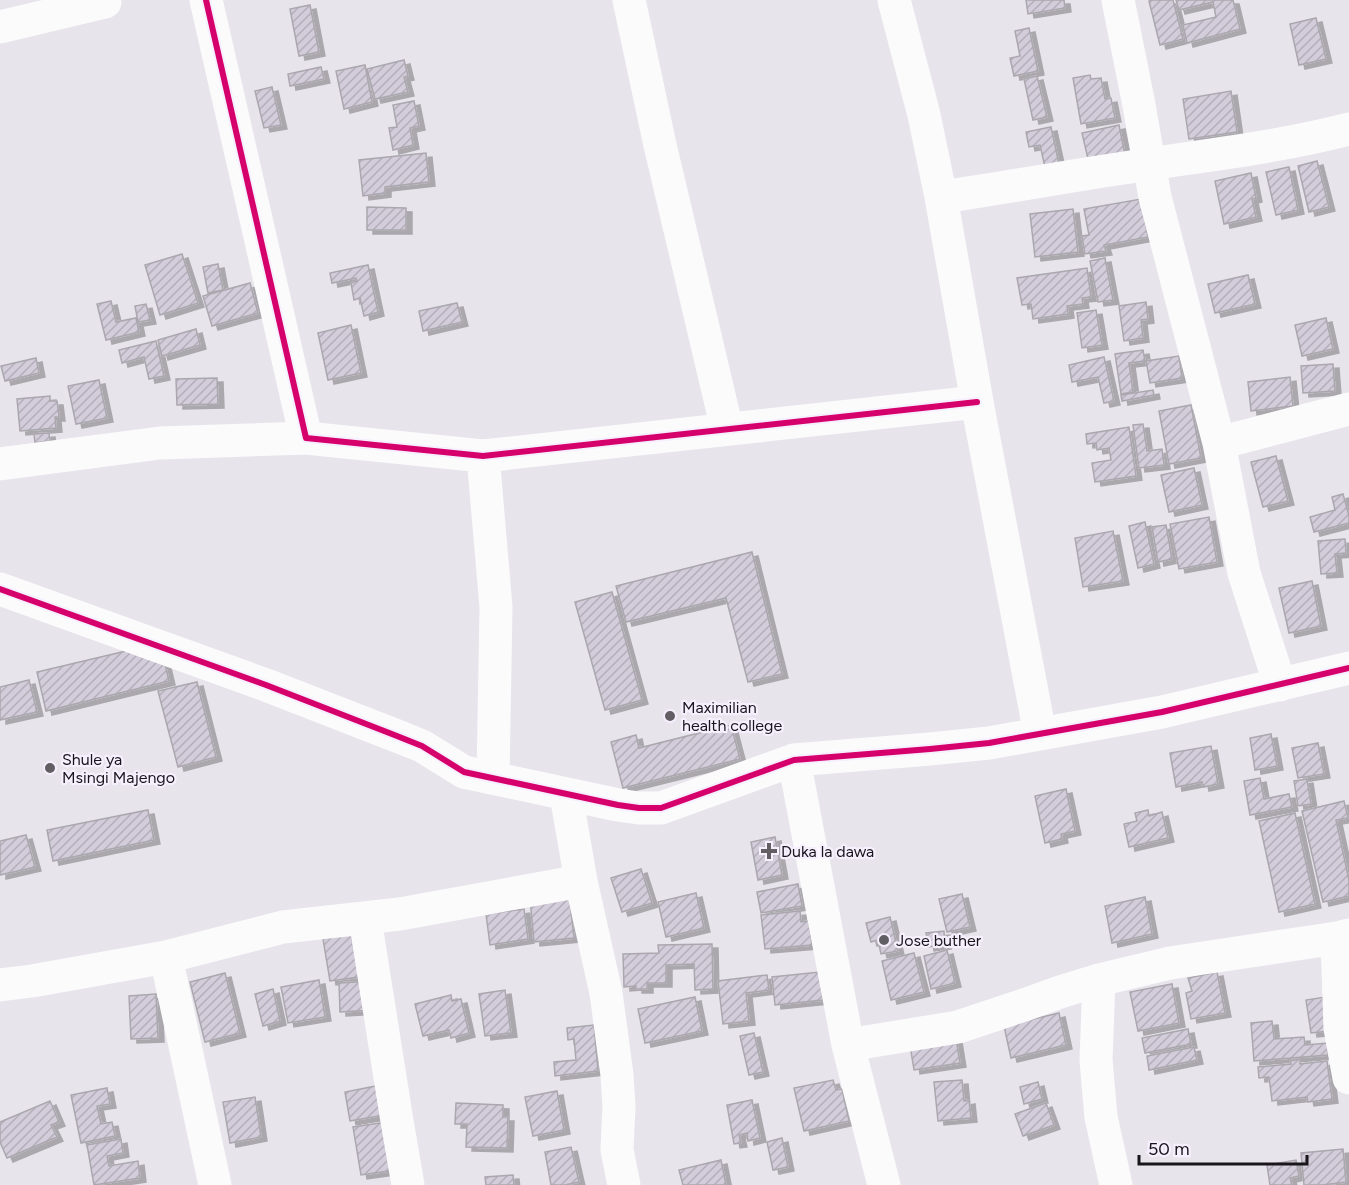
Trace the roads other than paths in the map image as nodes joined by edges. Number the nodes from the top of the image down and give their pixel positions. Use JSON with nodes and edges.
{"nodes":[{"id":1,"x":206,"y":0,"type":"edge"},
{"id":2,"x":629,"y":0,"type":"edge"},
{"id":3,"x":894,"y":0,"type":"edge"},
{"id":4,"x":1118,"y":0,"type":"edge"},
{"id":5,"x":106,"y":1,"type":"edge"},
{"id":6,"x":0,"y":27,"type":"edge"},
{"id":7,"x":1349,"y":129,"type":"edge"},
{"id":8,"x":1149,"y":164,"type":"junction"},
{"id":9,"x":941,"y":197,"type":"junction"},
{"id":10,"x":977,"y":402,"type":"junction"},
{"id":11,"x":1349,"y":409,"type":"edge"},
{"id":12,"x":727,"y":429,"type":"junction"},
{"id":13,"x":306,"y":438,"type":"junction"},
{"id":14,"x":1219,"y":443,"type":"junction"},
{"id":15,"x":483,"y":456,"type":"junction"},
{"id":16,"x":0,"y":465,"type":"edge"},
{"id":17,"x":0,"y":589,"type":"edge"},
{"id":18,"x":1349,"y":668,"type":"edge"},
{"id":19,"x":1280,"y":685,"type":"junction"},
{"id":20,"x":1040,"y":734,"type":"junction"},
{"id":21,"x":794,"y":760,"type":"junction"},
{"id":22,"x":493,"y":778,"type":"junction"},
{"id":23,"x":566,"y":795,"type":"junction"},
{"id":24,"x":580,"y":880,"type":"junction"},
{"id":25,"x":365,"y":919,"type":"junction"},
{"id":26,"x":1343,"y":936,"type":"edge"},
{"id":27,"x":166,"y":957,"type":"junction"},
{"id":28,"x":1099,"y":980,"type":"junction"},
{"id":29,"x":0,"y":985,"type":"edge"},
{"id":30,"x":848,"y":1045,"type":"junction"},
{"id":31,"x":1349,"y":1078,"type":"edge"},
{"id":32,"x":215,"y":1185,"type":"edge"},
{"id":33,"x":408,"y":1185,"type":"edge"},
{"id":34,"x":624,"y":1185,"type":"edge"},
{"id":35,"x":884,"y":1185,"type":"edge"},
{"id":36,"x":1116,"y":1185,"type":"edge"}],
"edges":[{"from":1,"to":13,"type":"street"},
{"from":2,"to":12,"type":"street"},
{"from":3,"to":9,"type":"street"},
{"from":4,"to":8,"type":"street"},
{"from":5,"to":6,"type":"street"},
{"from":7,"to":8,"type":"street"},
{"from":8,"to":9,"type":"street"},
{"from":8,"to":14,"type":"street"},
{"from":9,"to":10,"type":"street"},
{"from":10,"to":12,"type":"street"},
{"from":10,"to":20,"type":"street"},
{"from":11,"to":14,"type":"street"},
{"from":12,"to":15,"type":"street"},
{"from":13,"to":15,"type":"street"},
{"from":13,"to":16,"type":"street"},
{"from":14,"to":19,"type":"street"},
{"from":15,"to":22,"type":"street"},
{"from":17,"to":22,"type":"street"},
{"from":18,"to":19,"type":"street"},
{"from":19,"to":20,"type":"street"},
{"from":20,"to":21,"type":"street"},
{"from":21,"to":23,"type":"street"},
{"from":21,"to":30,"type":"street"},
{"from":22,"to":23,"type":"street"},
{"from":23,"to":24,"type":"street"},
{"from":24,"to":25,"type":"street"},
{"from":24,"to":34,"type":"street"},
{"from":25,"to":27,"type":"street"},
{"from":25,"to":33,"type":"street"},
{"from":26,"to":28,"type":"street"},
{"from":26,"to":31,"type":"street"},
{"from":27,"to":29,"type":"street"},
{"from":27,"to":32,"type":"street"},
{"from":28,"to":30,"type":"street"},
{"from":28,"to":36,"type":"street"},
{"from":30,"to":35,"type":"street"}]}
